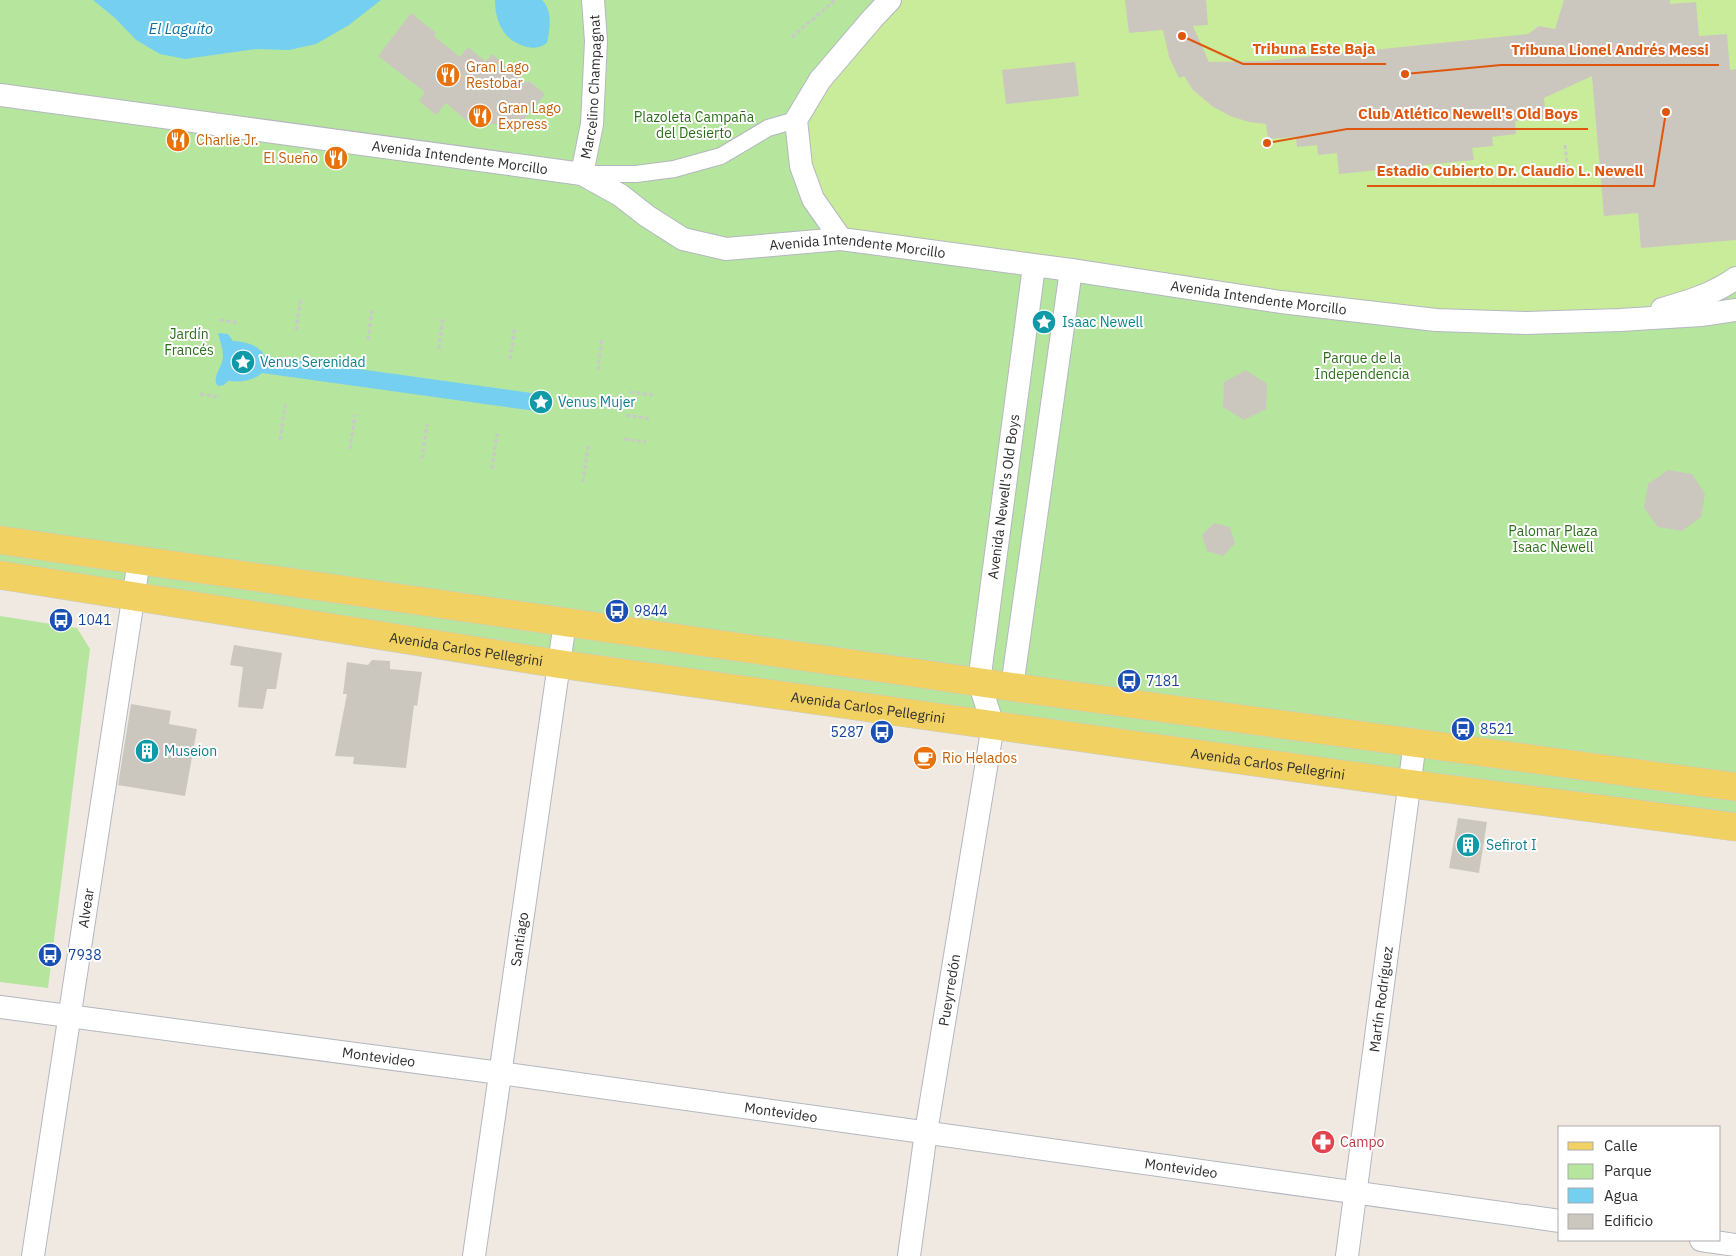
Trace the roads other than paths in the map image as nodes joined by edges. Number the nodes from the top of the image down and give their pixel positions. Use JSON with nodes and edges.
{"nodes":[{"id":1,"x":593,"y":0,"type":"edge"},
{"id":2,"x":890,"y":0,"type":"edge"},
{"id":3,"x":0,"y":96,"type":"edge"},
{"id":4,"x":796,"y":120,"type":"junction"},
{"id":5,"x":582,"y":174,"type":"junction"},
{"id":6,"x":841,"y":239,"type":"junction"},
{"id":7,"x":1034,"y":266,"type":"junction"},
{"id":8,"x":1071,"y":270,"type":"junction"},
{"id":9,"x":1736,"y":278,"type":"edge"},
{"id":10,"x":1736,"y":310,"type":"edge"},
{"id":11,"x":1620,"y":320,"type":"junction"},
{"id":12,"x":0,"y":540,"type":"edge"},
{"id":13,"x":139,"y":560,"type":"junction"},
{"id":14,"x":0,"y":575,"type":"edge"},
{"id":15,"x":133,"y":596,"type":"junction"},
{"id":16,"x":565,"y":622,"type":"junction"},
{"id":17,"x":559,"y":664,"type":"junction"},
{"id":18,"x":978,"y":682,"type":"junction"},
{"id":19,"x":1012,"y":686,"type":"junction"},
{"id":20,"x":993,"y":724,"type":"junction"},
{"id":21,"x":1415,"y":742,"type":"junction"},
{"id":22,"x":1411,"y":784,"type":"junction"},
{"id":23,"x":1736,"y":788,"type":"edge"},
{"id":24,"x":1736,"y":827,"type":"edge"},
{"id":25,"x":0,"y":1007,"type":"edge"},
{"id":26,"x":70,"y":1016,"type":"junction"},
{"id":27,"x":500,"y":1073,"type":"junction"},
{"id":28,"x":926,"y":1132,"type":"junction"},
{"id":29,"x":1356,"y":1193,"type":"junction"},
{"id":30,"x":1558,"y":1221,"type":"edge"},
{"id":31,"x":1710,"y":1241,"type":"edge"},
{"id":32,"x":1736,"y":1244,"type":"edge"},
{"id":33,"x":33,"y":1256,"type":"edge"},
{"id":34,"x":474,"y":1256,"type":"edge"},
{"id":35,"x":909,"y":1256,"type":"edge"},
{"id":36,"x":1347,"y":1256,"type":"edge"}],
"edges":[{"from":1,"to":5,"type":"street","name":"Marcelino Champagnat"},
{"from":2,"to":4,"type":"street"},
{"from":3,"to":5,"type":"street","name":"Avenida Intendente Morcillo"},
{"from":4,"to":5,"type":"street"},
{"from":4,"to":6,"type":"street"},
{"from":5,"to":6,"type":"street","name":"Avenida Intendente Morcillo"},
{"from":6,"to":7,"type":"street","name":"Avenida Intendente Morcillo"},
{"from":7,"to":8,"type":"street","name":"Avenida Intendente Morcillo"},
{"from":7,"to":18,"type":"street","name":"Avenida Newell's Old Boys"},
{"from":8,"to":11,"type":"street","name":"Avenida Intendente Morcillo"},
{"from":8,"to":19,"type":"street"},
{"from":9,"to":11,"type":"street"},
{"from":10,"to":11,"type":"street","name":"Avenida Intendente Morcillo"},
{"from":12,"to":13,"type":"main road"},
{"from":13,"to":15,"type":"street","name":"Alvear"},
{"from":13,"to":16,"type":"main road"},
{"from":14,"to":15,"type":"main road","name":"Avenida Carlos Pellegrini"},
{"from":15,"to":17,"type":"main road","name":"Avenida Carlos Pellegrini"},
{"from":15,"to":26,"type":"street","name":"Alvear"},
{"from":16,"to":17,"type":"street","name":"Santiago"},
{"from":16,"to":18,"type":"main road"},
{"from":17,"to":20,"type":"main road","name":"Avenida Carlos Pellegrini"},
{"from":17,"to":27,"type":"street","name":"Santiago"},
{"from":18,"to":19,"type":"main road"},
{"from":18,"to":20,"type":"street","name":"Avenida Newell's Old Boys"},
{"from":19,"to":21,"type":"main road"},
{"from":20,"to":22,"type":"main road","name":"Avenida Carlos Pellegrini"},
{"from":20,"to":28,"type":"street","name":"Pueyrredón"},
{"from":21,"to":22,"type":"street","name":"Martín Rodríguez"},
{"from":21,"to":23,"type":"main road"},
{"from":22,"to":24,"type":"main road","name":"Avenida Carlos Pellegrini"},
{"from":22,"to":29,"type":"street","name":"Martín Rodríguez"},
{"from":25,"to":26,"type":"street","name":"Montevideo"},
{"from":26,"to":27,"type":"street","name":"Montevideo"},
{"from":26,"to":33,"type":"street","name":"Alvear"},
{"from":27,"to":28,"type":"street","name":"Montevideo"},
{"from":27,"to":34,"type":"street","name":"Santiago"},
{"from":28,"to":29,"type":"street","name":"Montevideo"},
{"from":28,"to":35,"type":"street","name":"Pueyrredón"},
{"from":29,"to":30,"type":"street","name":"Montevideo"},
{"from":29,"to":36,"type":"street","name":"Martín Rodríguez"},
{"from":31,"to":32,"type":"street"}]}
